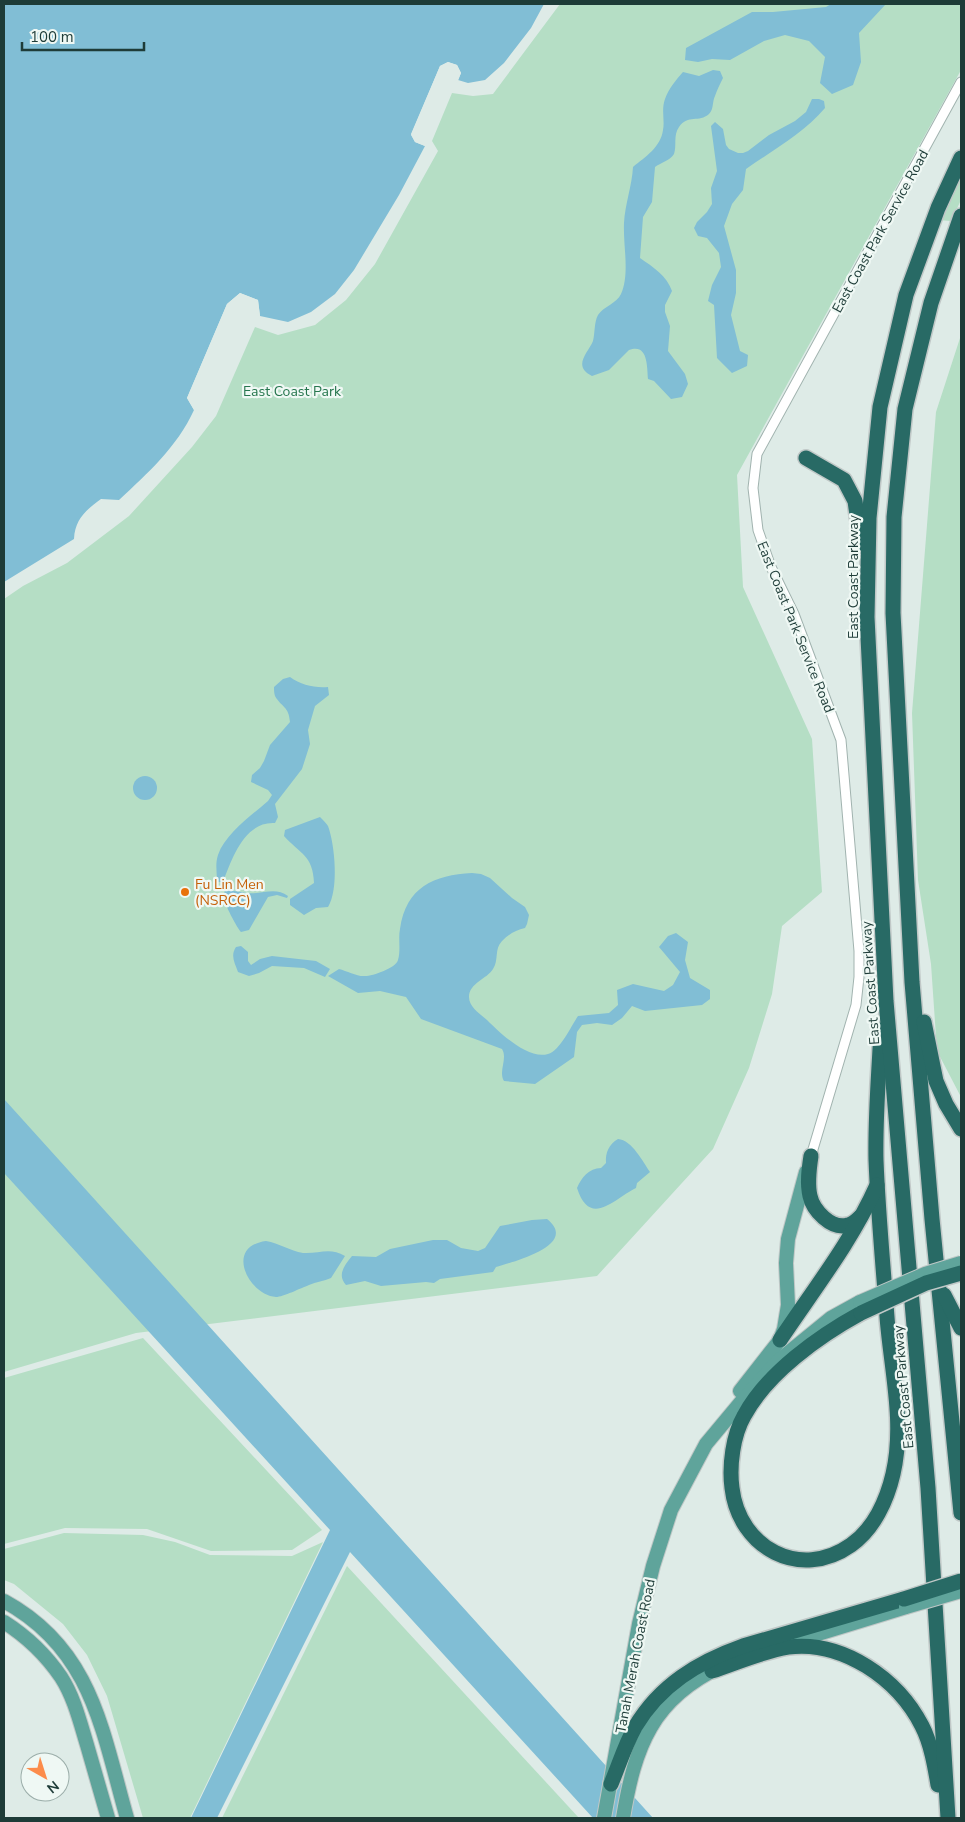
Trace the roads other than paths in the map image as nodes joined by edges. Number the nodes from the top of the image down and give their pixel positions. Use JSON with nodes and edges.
{"nodes":[{"id":1,"x":961,"y":82,"type":"edge"},
{"id":2,"x":961,"y":158,"type":"edge"},
{"id":3,"x":961,"y":216,"type":"edge"},
{"id":4,"x":806,"y":458,"type":"dead end"},
{"id":5,"x":867,"y":617,"type":"junction"},
{"id":6,"x":912,"y":982,"type":"junction"},
{"id":7,"x":886,"y":1000,"type":"junction"},
{"id":8,"x":961,"y":1128,"type":"edge"},
{"id":9,"x":811,"y":1156,"type":"junction"},
{"id":10,"x":878,"y":1182,"type":"junction"},
{"id":11,"x":866,"y":1211,"type":"junction"},
{"id":12,"x":961,"y":1263,"type":"edge"},
{"id":13,"x":961,"y":1272,"type":"edge"},
{"id":14,"x":939,"y":1285,"type":"junction"},
{"id":15,"x":860,"y":1308,"type":"junction"},
{"id":16,"x":961,"y":1328,"type":"edge"},
{"id":17,"x":780,"y":1340,"type":"junction"},
{"id":18,"x":706,"y":1444,"type":"junction"},
{"id":19,"x":961,"y":1508,"type":"edge"},
{"id":20,"x":961,"y":1513,"type":"edge"},
{"id":21,"x":961,"y":1581,"type":"edge"},
{"id":22,"x":961,"y":1591,"type":"edge"},
{"id":23,"x":4,"y":1601,"type":"edge"},
{"id":24,"x":905,"y":1603,"type":"junction"},
{"id":25,"x":4,"y":1622,"type":"edge"},
{"id":26,"x":712,"y":1671,"type":"junction"},
{"id":27,"x":611,"y":1784,"type":"junction"},
{"id":28,"x":108,"y":1818,"type":"edge"},
{"id":29,"x":127,"y":1818,"type":"edge"},
{"id":30,"x":604,"y":1818,"type":"edge"},
{"id":31,"x":623,"y":1818,"type":"edge"},
{"id":32,"x":948,"y":1818,"type":"edge"}],
"edges":[{"from":1,"to":9,"type":"street","name":"East Coast Park Service Road"},
{"from":2,"to":5,"type":"highway","name":"East Coast Parkway"},
{"from":3,"to":6,"type":"highway"},
{"from":4,"to":5,"type":"highway"},
{"from":5,"to":7,"type":"highway","name":"East Coast Parkway"},
{"from":6,"to":8,"type":"highway"},
{"from":6,"to":14,"type":"highway"},
{"from":7,"to":10,"type":"highway"},
{"from":7,"to":32,"type":"highway","name":"East Coast Parkway"},
{"from":9,"to":11,"type":"highway"},
{"from":9,"to":17,"type":"main road"},
{"from":10,"to":11,"type":"highway"},
{"from":10,"to":15,"type":"highway"},
{"from":11,"to":17,"type":"highway"},
{"from":12,"to":15,"type":"main road","name":"Tanah Merah Coast Road","bridge":true},
{"from":13,"to":15,"type":"highway","bridge":true},
{"from":14,"to":16,"type":"highway"},
{"from":14,"to":19,"type":"highway"},
{"from":15,"to":18,"type":"main road","name":"Tanah Merah Coast Road"},
{"from":17,"to":18,"type":"main road"},
{"from":18,"to":27,"type":"main road","name":"Tanah Merah Coast Road"},
{"from":19,"to":20,"type":"highway"},
{"from":21,"to":24,"type":"highway","bridge":true},
{"from":22,"to":24,"type":"main road","name":"Tanah Merah Coast Road","bridge":true},
{"from":23,"to":29,"type":"main road"},
{"from":24,"to":26,"type":"main road","name":"Tanah Merah Coast Road"},
{"from":24,"to":27,"type":"highway"},
{"from":25,"to":28,"type":"main road"},
{"from":26,"to":31,"type":"main road","name":"Tanah Merah Coast Road"},
{"from":26,"to":32,"type":"highway"},
{"from":27,"to":30,"type":"main road","name":"Tanah Merah Coast Road"}]}
